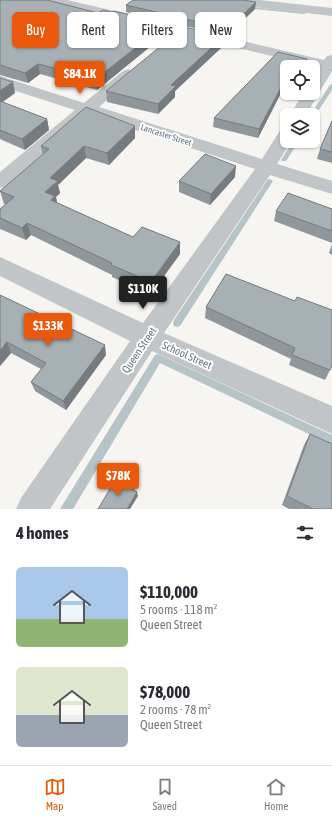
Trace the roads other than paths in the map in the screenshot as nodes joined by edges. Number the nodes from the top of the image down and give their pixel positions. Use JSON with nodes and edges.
{"nodes":[{"id":1,"x":51,"y":0,"type":"edge"},
{"id":2,"x":227,"y":0,"type":"edge"},
{"id":3,"x":332,"y":12,"type":"edge"},
{"id":4,"x":331,"y":64,"type":"edge"},
{"id":5,"x":139,"y":65,"type":"edge"},
{"id":6,"x":320,"y":80,"type":"edge"},
{"id":7,"x":0,"y":81,"type":"edge"},
{"id":8,"x":85,"y":109,"type":"junction"},
{"id":9,"x":280,"y":144,"type":"edge"},
{"id":10,"x":266,"y":167,"type":"junction"},
{"id":11,"x":0,"y":182,"type":"edge"},
{"id":12,"x":332,"y":188,"type":"edge"},
{"id":13,"x":0,"y":266,"type":"edge"},
{"id":14,"x":147,"y":337,"type":"junction"},
{"id":15,"x":332,"y":420,"type":"edge"},
{"id":16,"x":32,"y":509,"type":"edge"}],
"edges":[{"from":1,"to":4,"type":"street"},
{"from":2,"to":3,"type":"street"},
{"from":4,"to":6,"type":"street"},
{"from":5,"to":8,"type":"street"},
{"from":7,"to":8,"type":"street","name":"Lancaster Street"},
{"from":8,"to":10,"type":"street","name":"Lancaster Street"},
{"from":8,"to":11,"type":"street"},
{"from":9,"to":10,"type":"street","name":"Queen Street"},
{"from":10,"to":12,"type":"street","name":"Lancaster Street"},
{"from":10,"to":14,"type":"street","name":"Queen Street"},
{"from":13,"to":14,"type":"street","name":"School Street"},
{"from":14,"to":15,"type":"street","name":"School Street"},
{"from":14,"to":16,"type":"street","name":"Queen Street"}]}
